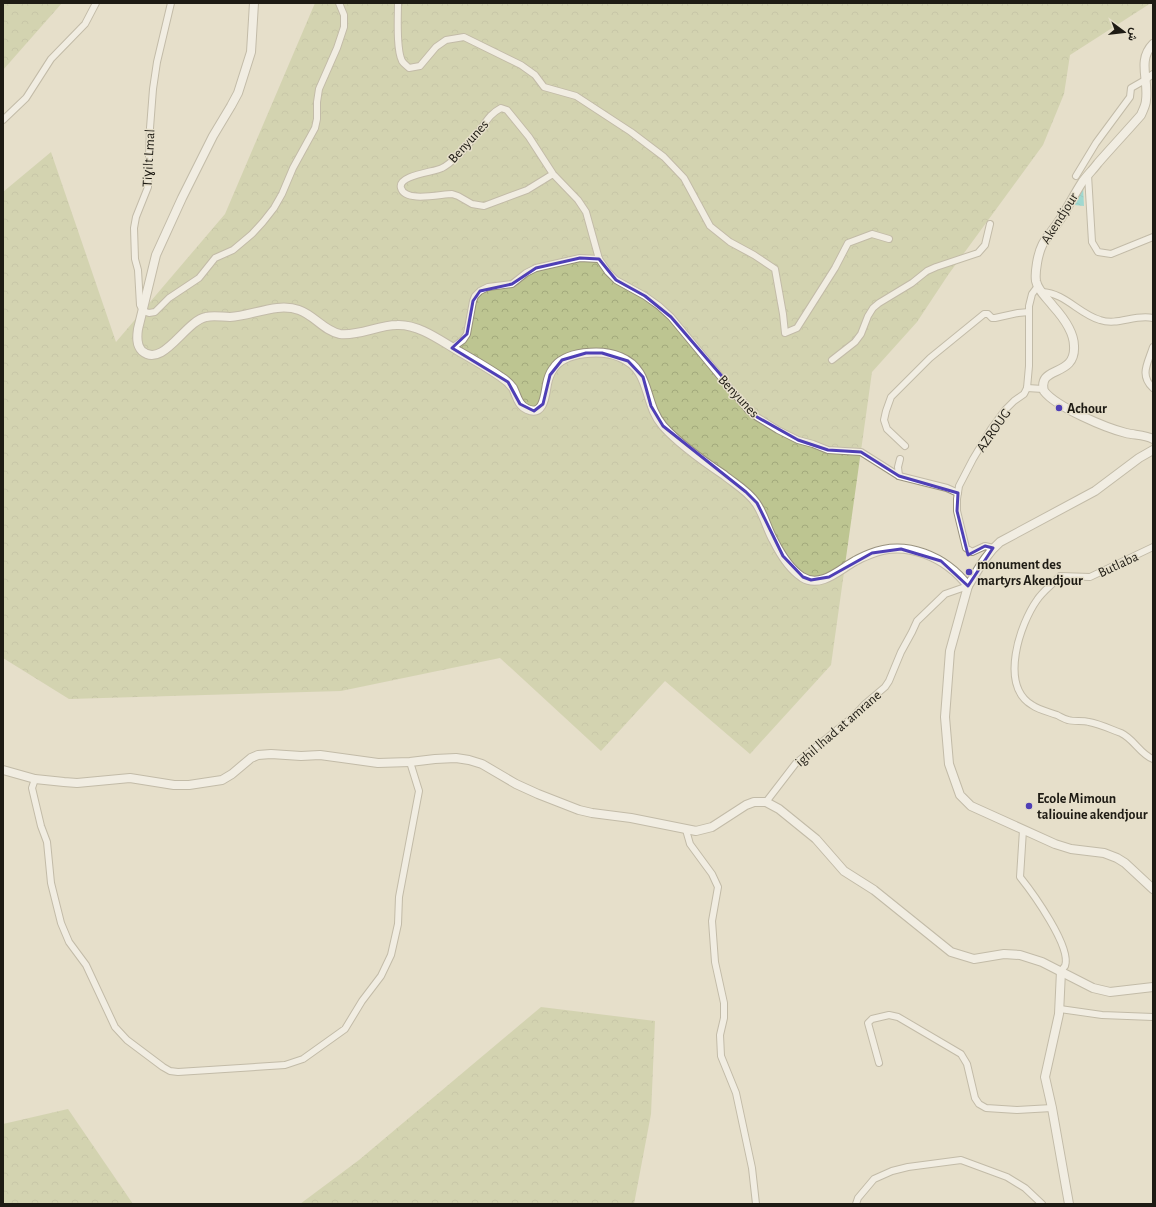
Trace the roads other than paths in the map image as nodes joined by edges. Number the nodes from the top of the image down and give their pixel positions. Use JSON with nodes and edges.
{"nodes":[{"id":1,"x":96,"y":3,"type":"edge"},
{"id":2,"x":171,"y":3,"type":"edge"},
{"id":3,"x":254,"y":3,"type":"edge"},
{"id":4,"x":338,"y":3,"type":"edge"},
{"id":5,"x":398,"y":3,"type":"edge"},
{"id":6,"x":1153,"y":44,"type":"edge"},
{"id":7,"x":1153,"y":74,"type":"edge"},
{"id":8,"x":1145,"y":80,"type":"junction"},
{"id":9,"x":3,"y":120,"type":"edge"},
{"id":10,"x":553,"y":174,"type":"junction"},
{"id":11,"x":1088,"y":175,"type":"junction"},
{"id":12,"x":1076,"y":176,"type":"dead end"},
{"id":13,"x":990,"y":224,"type":"dead end"},
{"id":14,"x":1153,"y":237,"type":"edge"},
{"id":15,"x":889,"y":239,"type":"dead end"},
{"id":16,"x":599,"y":259,"type":"junction"},
{"id":17,"x":1040,"y":289,"type":"junction"},
{"id":18,"x":143,"y":311,"type":"junction"},
{"id":19,"x":1029,"y":312,"type":"junction"},
{"id":20,"x":1153,"y":318,"type":"edge"},
{"id":21,"x":1153,"y":347,"type":"edge"},
{"id":22,"x":452,"y":348,"type":"junction"},
{"id":23,"x":832,"y":360,"type":"dead end"},
{"id":24,"x":1027,"y":388,"type":"junction"},
{"id":25,"x":1153,"y":388,"type":"edge"},
{"id":26,"x":1043,"y":389,"type":"junction"},
{"id":27,"x":1152,"y":437,"type":"edge"},
{"id":28,"x":905,"y":446,"type":"dead end"},
{"id":29,"x":1153,"y":450,"type":"edge"},
{"id":30,"x":900,"y":459,"type":"dead end"},
{"id":31,"x":899,"y":476,"type":"junction"},
{"id":32,"x":958,"y":493,"type":"junction"},
{"id":33,"x":1153,"y":547,"type":"edge"},
{"id":34,"x":993,"y":548,"type":"junction"},
{"id":35,"x":968,"y":586,"type":"junction"},
{"id":36,"x":1153,"y":760,"type":"edge"},
{"id":37,"x":410,"y":762,"type":"junction"},
{"id":38,"x":3,"y":770,"type":"edge"},
{"id":39,"x":35,"y":779,"type":"junction"},
{"id":40,"x":766,"y":802,"type":"junction"},
{"id":41,"x":686,"y":830,"type":"junction"},
{"id":42,"x":1023,"y":830,"type":"junction"},
{"id":43,"x":1153,"y":889,"type":"edge"},
{"id":44,"x":1061,"y":971,"type":"junction"},
{"id":45,"x":1153,"y":987,"type":"edge"},
{"id":46,"x":1060,"y":1009,"type":"junction"},
{"id":47,"x":1153,"y":1017,"type":"edge"},
{"id":48,"x":879,"y":1063,"type":"dead end"},
{"id":49,"x":1052,"y":1108,"type":"junction"},
{"id":50,"x":756,"y":1204,"type":"edge"},
{"id":51,"x":856,"y":1204,"type":"edge"},
{"id":52,"x":1042,"y":1204,"type":"edge"},
{"id":53,"x":1069,"y":1204,"type":"edge"}],
"edges":[{"from":1,"to":9,"type":"street"},
{"from":2,"to":18,"type":"street","name":"Tiɣilt Lmal"},
{"from":3,"to":18,"type":"main road"},
{"from":4,"to":18,"type":"street"},
{"from":5,"to":15,"type":"street"},
{"from":6,"to":8,"type":"main road","name":"Akendjour"},
{"from":7,"to":8,"type":"street"},
{"from":8,"to":11,"type":"main road","name":"Akendjour"},
{"from":8,"to":12,"type":"street"},
{"from":10,"to":10,"type":"street","name":"Benyunes"},
{"from":10,"to":16,"type":"street","name":"Benyunes"},
{"from":11,"to":14,"type":"street"},
{"from":11,"to":17,"type":"main road","name":"Akendjour"},
{"from":13,"to":23,"type":"street"},
{"from":16,"to":22,"type":"street"},
{"from":16,"to":31,"type":"street","name":"Benyunes"},
{"from":17,"to":19,"type":"street"},
{"from":17,"to":20,"type":"street"},
{"from":17,"to":26,"type":"main road"},
{"from":18,"to":22,"type":"main road"},
{"from":19,"to":24,"type":"street"},
{"from":19,"to":28,"type":"street"},
{"from":21,"to":25,"type":"street"},
{"from":22,"to":35,"type":"main road"},
{"from":24,"to":26,"type":"street"},
{"from":24,"to":32,"type":"street","name":"AZROUG"},
{"from":26,"to":27,"type":"main road"},
{"from":29,"to":34,"type":"main road"},
{"from":30,"to":31,"type":"street"},
{"from":31,"to":32,"type":"street","name":"Benyunes"},
{"from":32,"to":34,"type":"street","name":"AZROUG"},
{"from":33,"to":36,"type":"street","name":"Butlaba"},
{"from":34,"to":35,"type":"main road"},
{"from":35,"to":40,"type":"street","name":"ighil lhad at amrane"},
{"from":35,"to":42,"type":"main road"},
{"from":37,"to":39,"type":"main road"},
{"from":37,"to":39,"type":"street"},
{"from":37,"to":41,"type":"main road"},
{"from":38,"to":39,"type":"main road"},
{"from":40,"to":41,"type":"main road"},
{"from":40,"to":44,"type":"main road"},
{"from":41,"to":50,"type":"street"},
{"from":42,"to":43,"type":"main road"},
{"from":42,"to":44,"type":"street"},
{"from":44,"to":45,"type":"main road"},
{"from":44,"to":46,"type":"main road"},
{"from":46,"to":47,"type":"street"},
{"from":46,"to":49,"type":"main road"},
{"from":48,"to":49,"type":"street"},
{"from":49,"to":53,"type":"main road"},
{"from":51,"to":52,"type":"street"}]}
